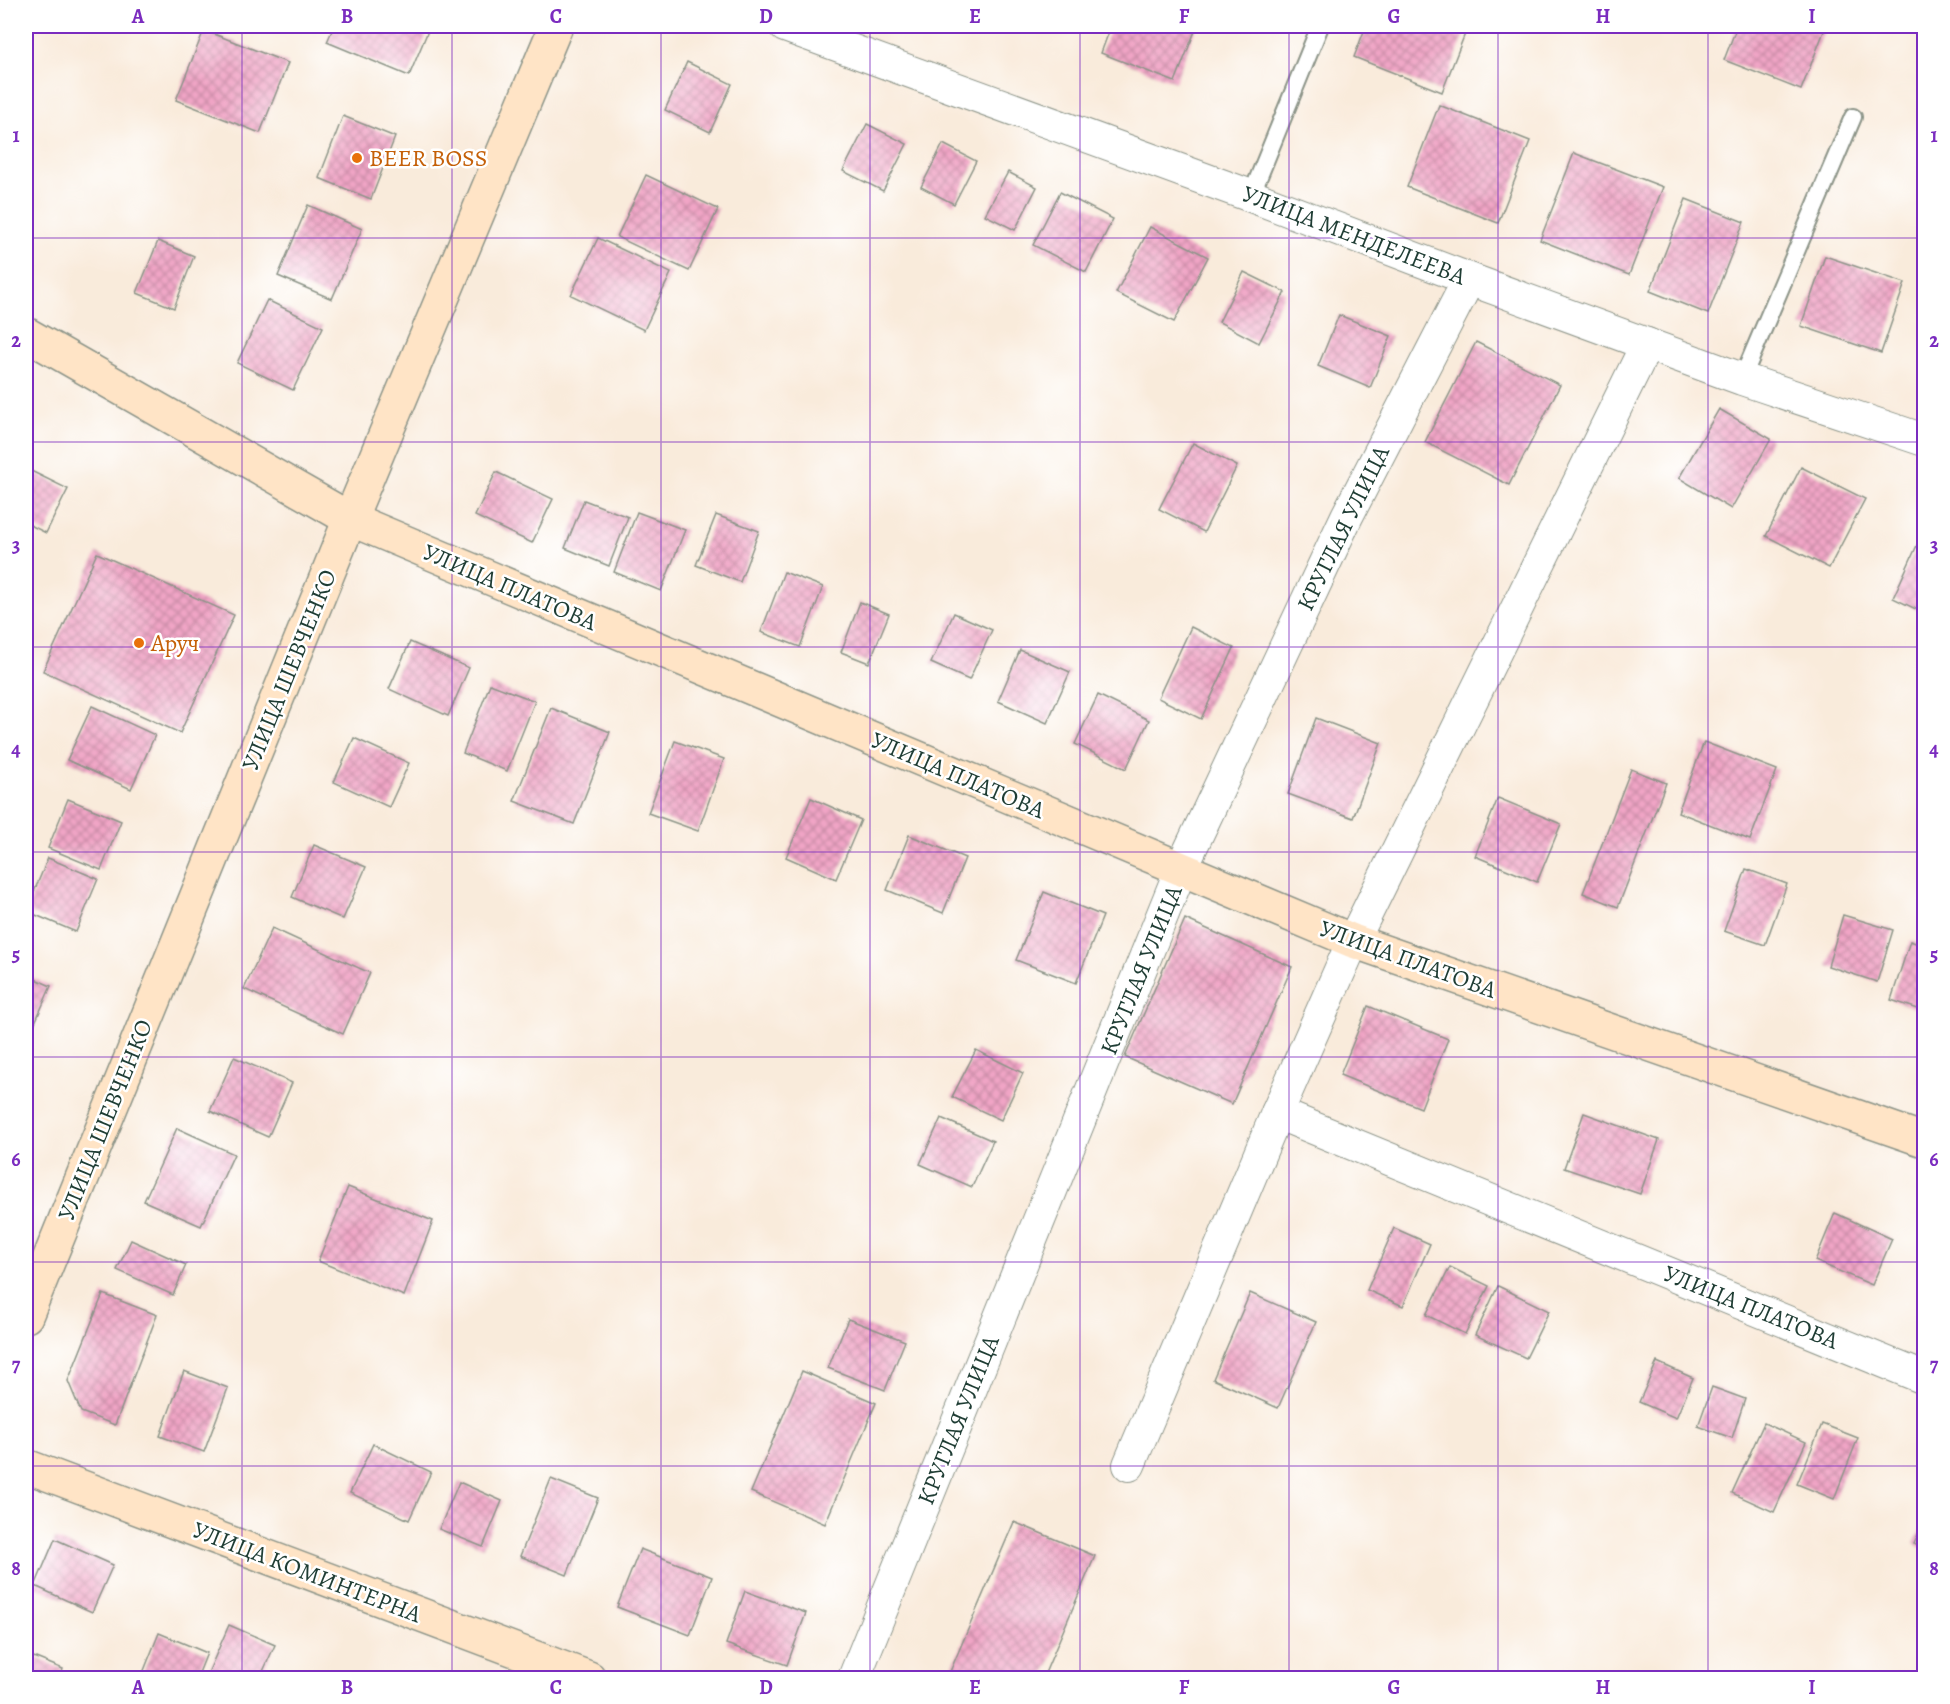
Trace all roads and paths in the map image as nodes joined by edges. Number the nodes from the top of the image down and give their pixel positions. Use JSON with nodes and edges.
{"nodes":[{"id":1,"x":556,"y":26,"type":"edge"},
{"id":2,"x":784,"y":26,"type":"edge"},
{"id":3,"x":1320,"y":26,"type":"edge"},
{"id":4,"x":1853,"y":117,"type":"dead end"},
{"id":5,"x":1251,"y":196,"type":"junction"},
{"id":6,"x":1468,"y":279,"type":"junction"},
{"id":7,"x":26,"y":334,"type":"edge"},
{"id":8,"x":1647,"y":344,"type":"junction"},
{"id":9,"x":1742,"y":379,"type":"junction"},
{"id":10,"x":1924,"y":440,"type":"edge"},
{"id":11,"x":350,"y":519,"type":"junction"},
{"id":12,"x":1181,"y":869,"type":"junction"},
{"id":13,"x":1353,"y":941,"type":"junction"},
{"id":14,"x":1278,"y":1113,"type":"junction"},
{"id":15,"x":1924,"y":1140,"type":"edge"},
{"id":16,"x":26,"y":1316,"type":"edge"},
{"id":17,"x":1924,"y":1378,"type":"edge"},
{"id":18,"x":1129,"y":1465,"type":"dead end"},
{"id":19,"x":26,"y":1466,"type":"edge"},
{"id":20,"x":589,"y":1678,"type":"edge"},
{"id":21,"x":854,"y":1678,"type":"edge"}],
"edges":[{"from":1,"to":11,"type":"street","name":"УЛИЦА ШЕВЧЕНКО"},
{"from":2,"to":5,"type":"street","name":"УЛИЦА МЕНДЕЛЕЕВА"},
{"from":3,"to":5,"type":"lane"},
{"from":4,"to":9,"type":"lane"},
{"from":5,"to":6,"type":"street","name":"УЛИЦА МЕНДЕЛЕЕВА"},
{"from":6,"to":8,"type":"street","name":"УЛИЦА МЕНДЕЛЕЕВА"},
{"from":6,"to":12,"type":"street","name":"КРУГЛАЯ УЛИЦА"},
{"from":7,"to":11,"type":"street","name":"УЛИЦА ПЛАТОВА"},
{"from":8,"to":9,"type":"street","name":"УЛИЦА МЕНДЕЛЕЕВА"},
{"from":8,"to":13,"type":"street"},
{"from":9,"to":10,"type":"street","name":"УЛИЦА МЕНДЕЛЕЕВА"},
{"from":11,"to":12,"type":"street","name":"УЛИЦА ПЛАТОВА"},
{"from":11,"to":16,"type":"street","name":"УЛИЦА ШЕВЧЕНКО"},
{"from":12,"to":13,"type":"street","name":"УЛИЦА ПЛАТОВА"},
{"from":12,"to":21,"type":"street","name":"КРУГЛАЯ УЛИЦА"},
{"from":13,"to":14,"type":"street"},
{"from":13,"to":15,"type":"street","name":"УЛИЦА ПЛАТОВА"},
{"from":14,"to":17,"type":"street","name":"УЛИЦА ПЛАТОВА"},
{"from":14,"to":18,"type":"street"},
{"from":19,"to":20,"type":"street","name":"УЛИЦА КОМИНТЕРНА"}]}
